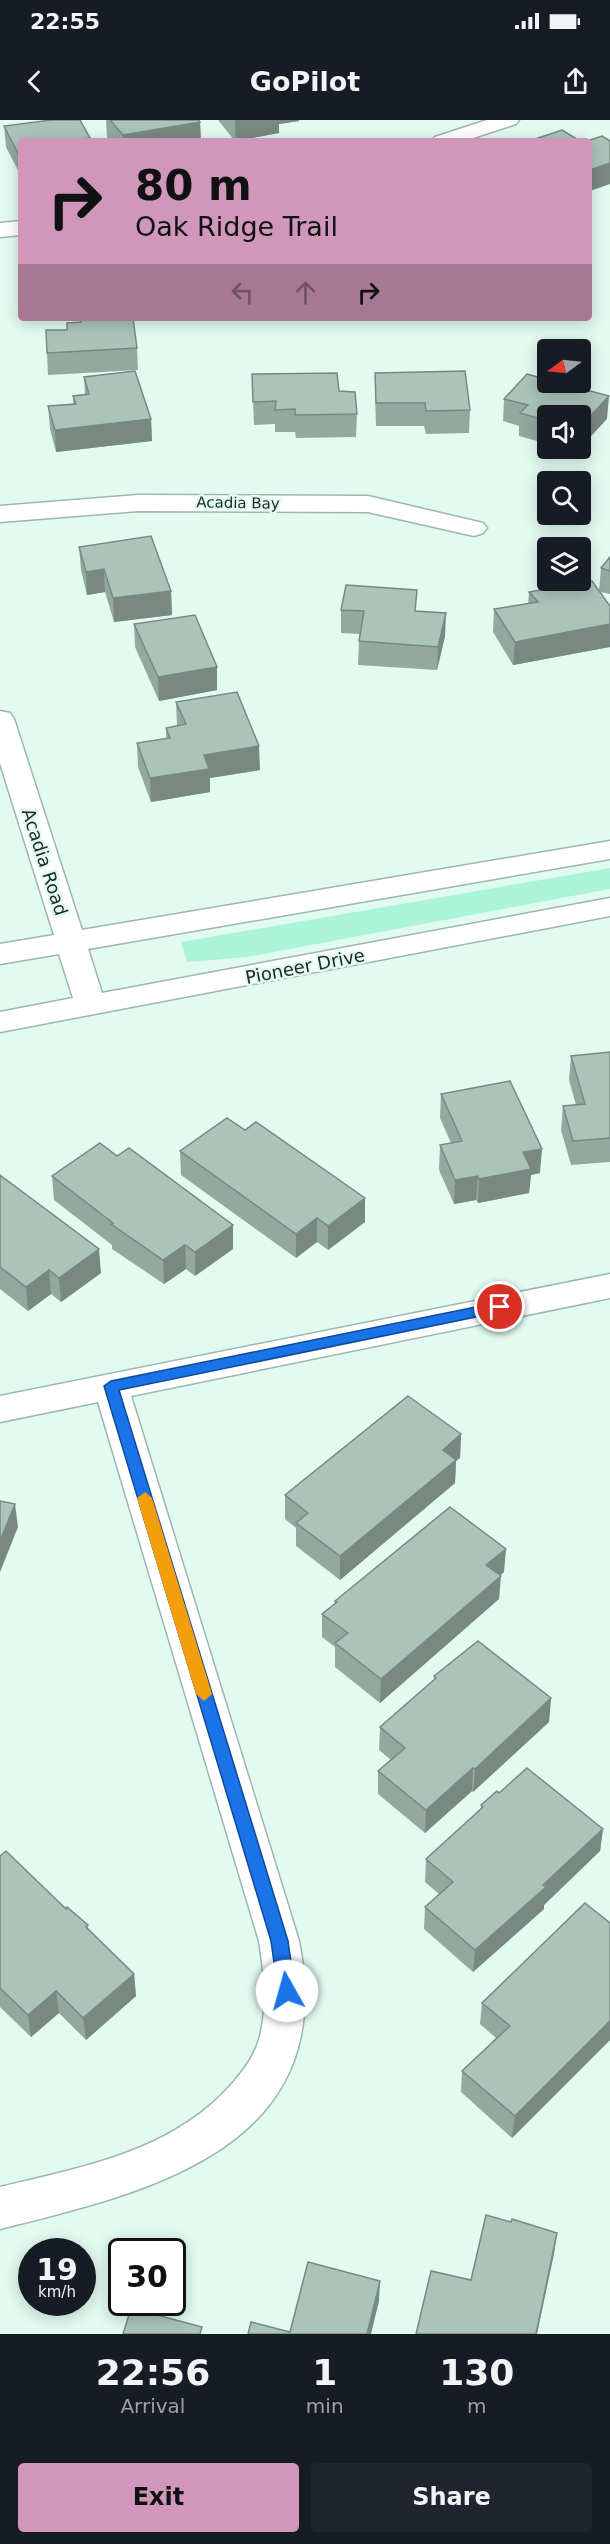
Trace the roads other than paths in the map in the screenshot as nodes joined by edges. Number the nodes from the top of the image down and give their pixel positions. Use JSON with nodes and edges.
{"nodes":[{"id":1,"x":509,"y":120,"type":"edge"},
{"id":2,"x":452,"y":138,"type":"edge"},
{"id":3,"x":18,"y":228,"type":"edge"},
{"id":4,"x":0,"y":230,"type":"edge"},
{"id":5,"x":0,"y":514,"type":"edge"},
{"id":6,"x":474,"y":528,"type":"dead end"},
{"id":7,"x":0,"y":719,"type":"edge"},
{"id":8,"x":610,"y":850,"type":"edge"},
{"id":9,"x":610,"y":907,"type":"edge"},
{"id":10,"x":70,"y":942,"type":"junction"},
{"id":11,"x":0,"y":954,"type":"edge"},
{"id":12,"x":91,"y":1006,"type":"junction"},
{"id":13,"x":0,"y":1022,"type":"edge"},
{"id":14,"x":610,"y":1286,"type":"edge"},
{"id":15,"x":111,"y":1386,"type":"junction"},
{"id":16,"x":0,"y":1409,"type":"edge"},
{"id":17,"x":0,"y":2208,"type":"edge"}],
"edges":[{"from":1,"to":2,"type":"street"},
{"from":3,"to":4,"type":"street"},
{"from":5,"to":6,"type":"street","name":"Acadia Bay"},
{"from":7,"to":10,"type":"street","name":"Acadia Road"},
{"from":8,"to":10,"type":"street"},
{"from":9,"to":12,"type":"street","name":"Pioneer Drive"},
{"from":10,"to":11,"type":"street"},
{"from":10,"to":12,"type":"street","name":"Acadia Road"},
{"from":12,"to":13,"type":"street","name":"Pioneer Drive"},
{"from":14,"to":15,"type":"street"},
{"from":15,"to":16,"type":"street"},
{"from":15,"to":17,"type":"street"}]}
